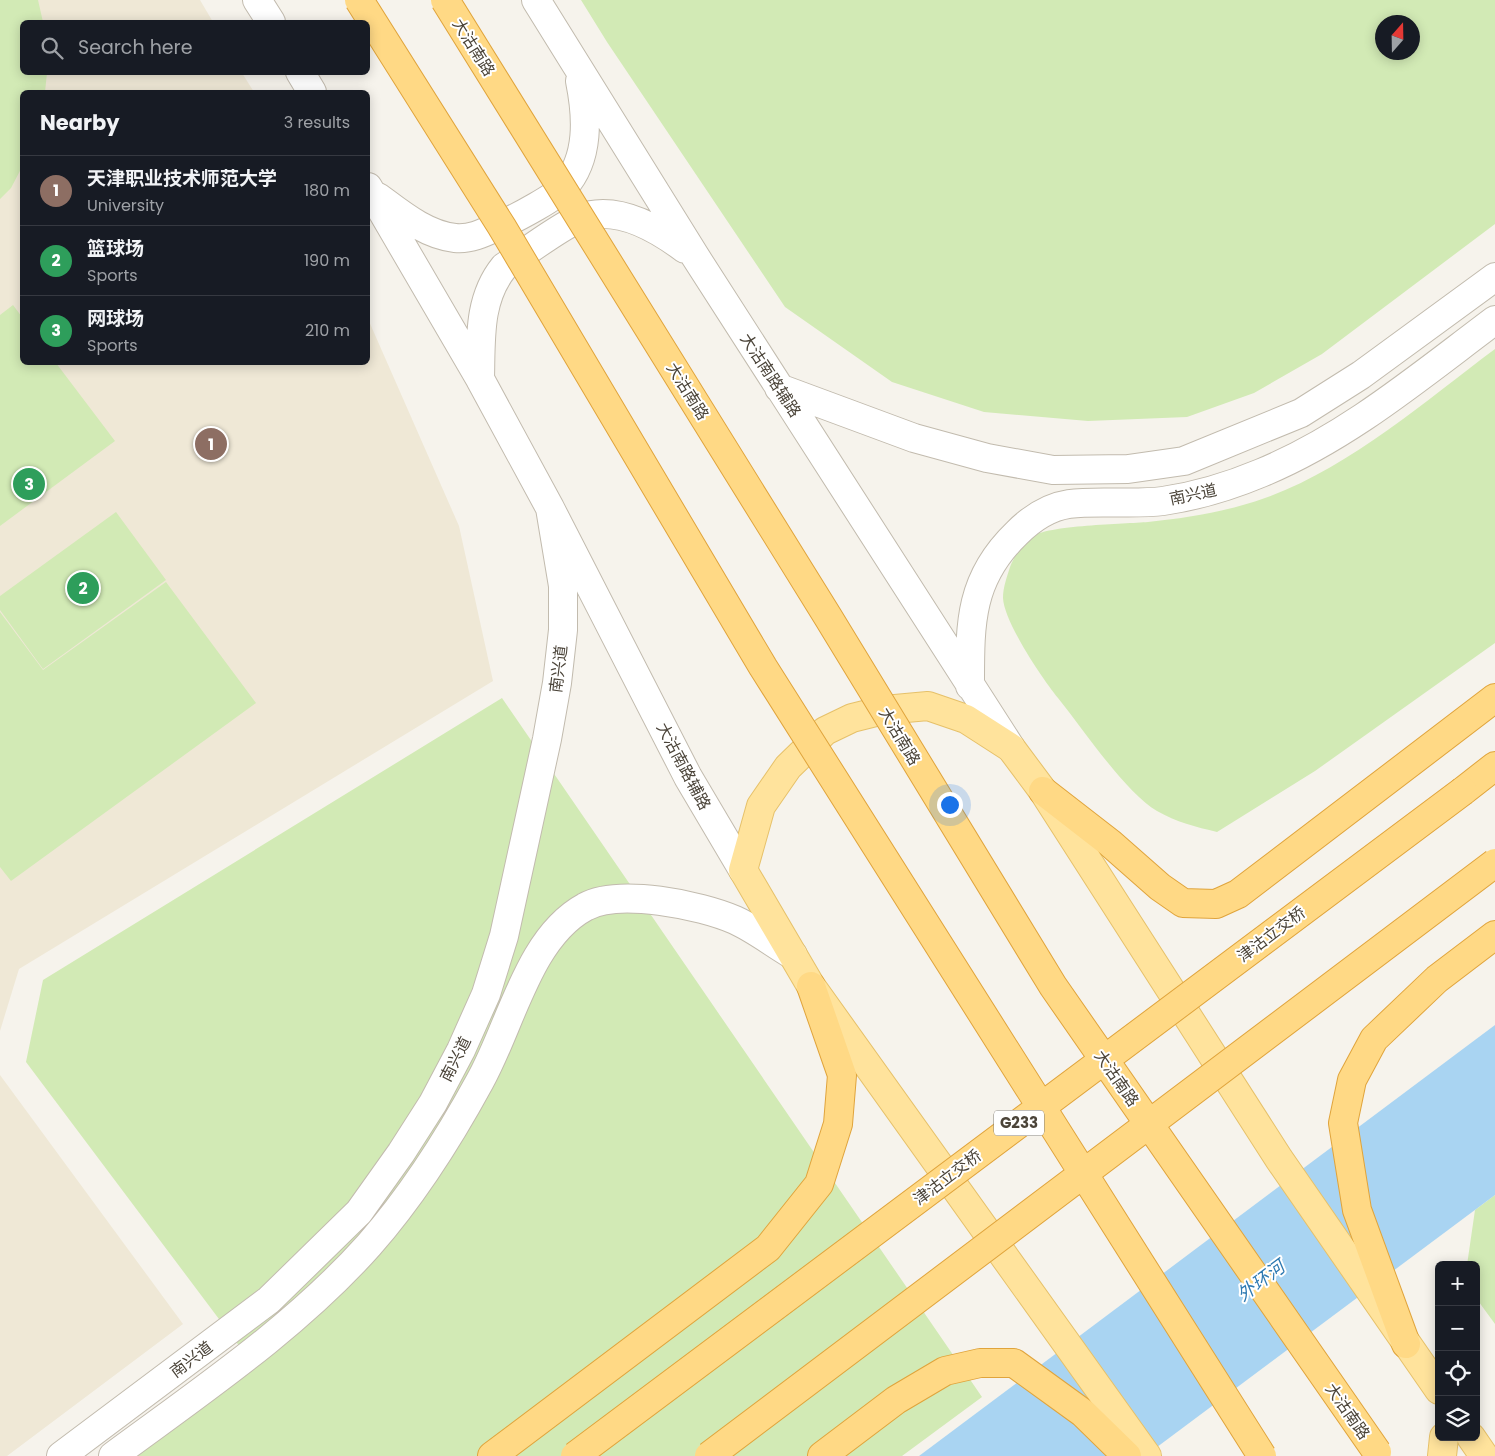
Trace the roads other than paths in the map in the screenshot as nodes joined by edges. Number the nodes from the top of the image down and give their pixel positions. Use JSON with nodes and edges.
{"nodes":[{"id":1,"x":257,"y":0,"type":"edge"},
{"id":2,"x":359,"y":0,"type":"edge"},
{"id":3,"x":445,"y":0,"type":"edge"},
{"id":4,"x":536,"y":0,"type":"edge"},
{"id":5,"x":269,"y":20,"type":"edge"},
{"id":6,"x":578,"y":70,"type":"junction"},
{"id":7,"x":302,"y":75,"type":"edge"},
{"id":8,"x":311,"y":90,"type":"edge"},
{"id":9,"x":370,"y":191,"type":"edge"},
{"id":10,"x":370,"y":192,"type":"edge"},
{"id":11,"x":694,"y":256,"type":"junction"},
{"id":12,"x":1495,"y":277,"type":"edge"},
{"id":13,"x":1495,"y":320,"type":"edge"},
{"id":14,"x":480,"y":379,"type":"junction"},
{"id":15,"x":779,"y":388,"type":"junction"},
{"id":16,"x":550,"y":508,"type":"junction"},
{"id":17,"x":970,"y":686,"type":"junction"},
{"id":18,"x":1495,"y":698,"type":"edge"},
{"id":19,"x":1011,"y":748,"type":"junction"},
{"id":20,"x":1495,"y":766,"type":"edge"},
{"id":21,"x":1043,"y":791,"type":"junction"},
{"id":22,"x":1495,"y":862,"type":"edge"},
{"id":23,"x":743,"y":870,"type":"junction"},
{"id":24,"x":1495,"y":935,"type":"edge"},
{"id":25,"x":793,"y":955,"type":"junction"},
{"id":26,"x":811,"y":986,"type":"junction"},
{"id":27,"x":1406,"y":1344,"type":"junction"},
{"id":28,"x":1435,"y":1385,"type":"edge"},
{"id":29,"x":1444,"y":1441,"type":"edge"},
{"id":30,"x":1474,"y":1441,"type":"edge"},
{"id":31,"x":61,"y":1456,"type":"edge"},
{"id":32,"x":113,"y":1456,"type":"edge"},
{"id":33,"x":492,"y":1456,"type":"edge"},
{"id":34,"x":575,"y":1456,"type":"edge"},
{"id":35,"x":709,"y":1456,"type":"edge"},
{"id":36,"x":822,"y":1456,"type":"edge"},
{"id":37,"x":1127,"y":1456,"type":"edge"},
{"id":38,"x":1147,"y":1456,"type":"edge"},
{"id":39,"x":1262,"y":1456,"type":"edge"},
{"id":40,"x":1380,"y":1456,"type":"edge"},
{"id":41,"x":1442,"y":1456,"type":"edge"},
{"id":42,"x":1484,"y":1456,"type":"edge"}],
"edges":[{"from":1,"to":5,"type":"street"},
{"from":2,"to":39,"type":"highway","bridge":true},
{"from":3,"to":40,"type":"highway","name":"大沽南路","bridge":true},
{"from":4,"to":6,"type":"street","name":"大沽南路辅路"},
{"from":6,"to":9,"type":"street"},
{"from":6,"to":11,"type":"street","name":"大沽南路辅路"},
{"from":7,"to":8,"type":"street"},
{"from":10,"to":14,"type":"street","name":"大沽南路辅路"},
{"from":11,"to":14,"type":"street"},
{"from":11,"to":15,"type":"street","name":"大沽南路辅路"},
{"from":12,"to":15,"type":"street"},
{"from":13,"to":17,"type":"street","name":"南兴道"},
{"from":14,"to":16,"type":"street","name":"大沽南路辅路"},
{"from":15,"to":17,"type":"street","name":"大沽南路辅路"},
{"from":16,"to":23,"type":"street","name":"大沽南路辅路"},
{"from":16,"to":31,"type":"street","name":"南兴道"},
{"from":17,"to":19,"type":"street","name":"大沽南路辅路"},
{"from":18,"to":21,"type":"highway"},
{"from":19,"to":21,"type":"main road"},
{"from":19,"to":23,"type":"main road"},
{"from":20,"to":34,"type":"highway","name":"津沽立交桥","number":"G233","bridge":true},
{"from":21,"to":27,"type":"main road"},
{"from":22,"to":35,"type":"highway","bridge":true},
{"from":23,"to":25,"type":"main road"},
{"from":24,"to":27,"type":"highway"},
{"from":25,"to":26,"type":"main road"},
{"from":25,"to":32,"type":"street","name":"南兴道"},
{"from":26,"to":33,"type":"highway"},
{"from":26,"to":38,"type":"main road"},
{"from":27,"to":28,"type":"main road"},
{"from":29,"to":41,"type":"main road"},
{"from":30,"to":42,"type":"main road"},
{"from":36,"to":37,"type":"highway"}]}
